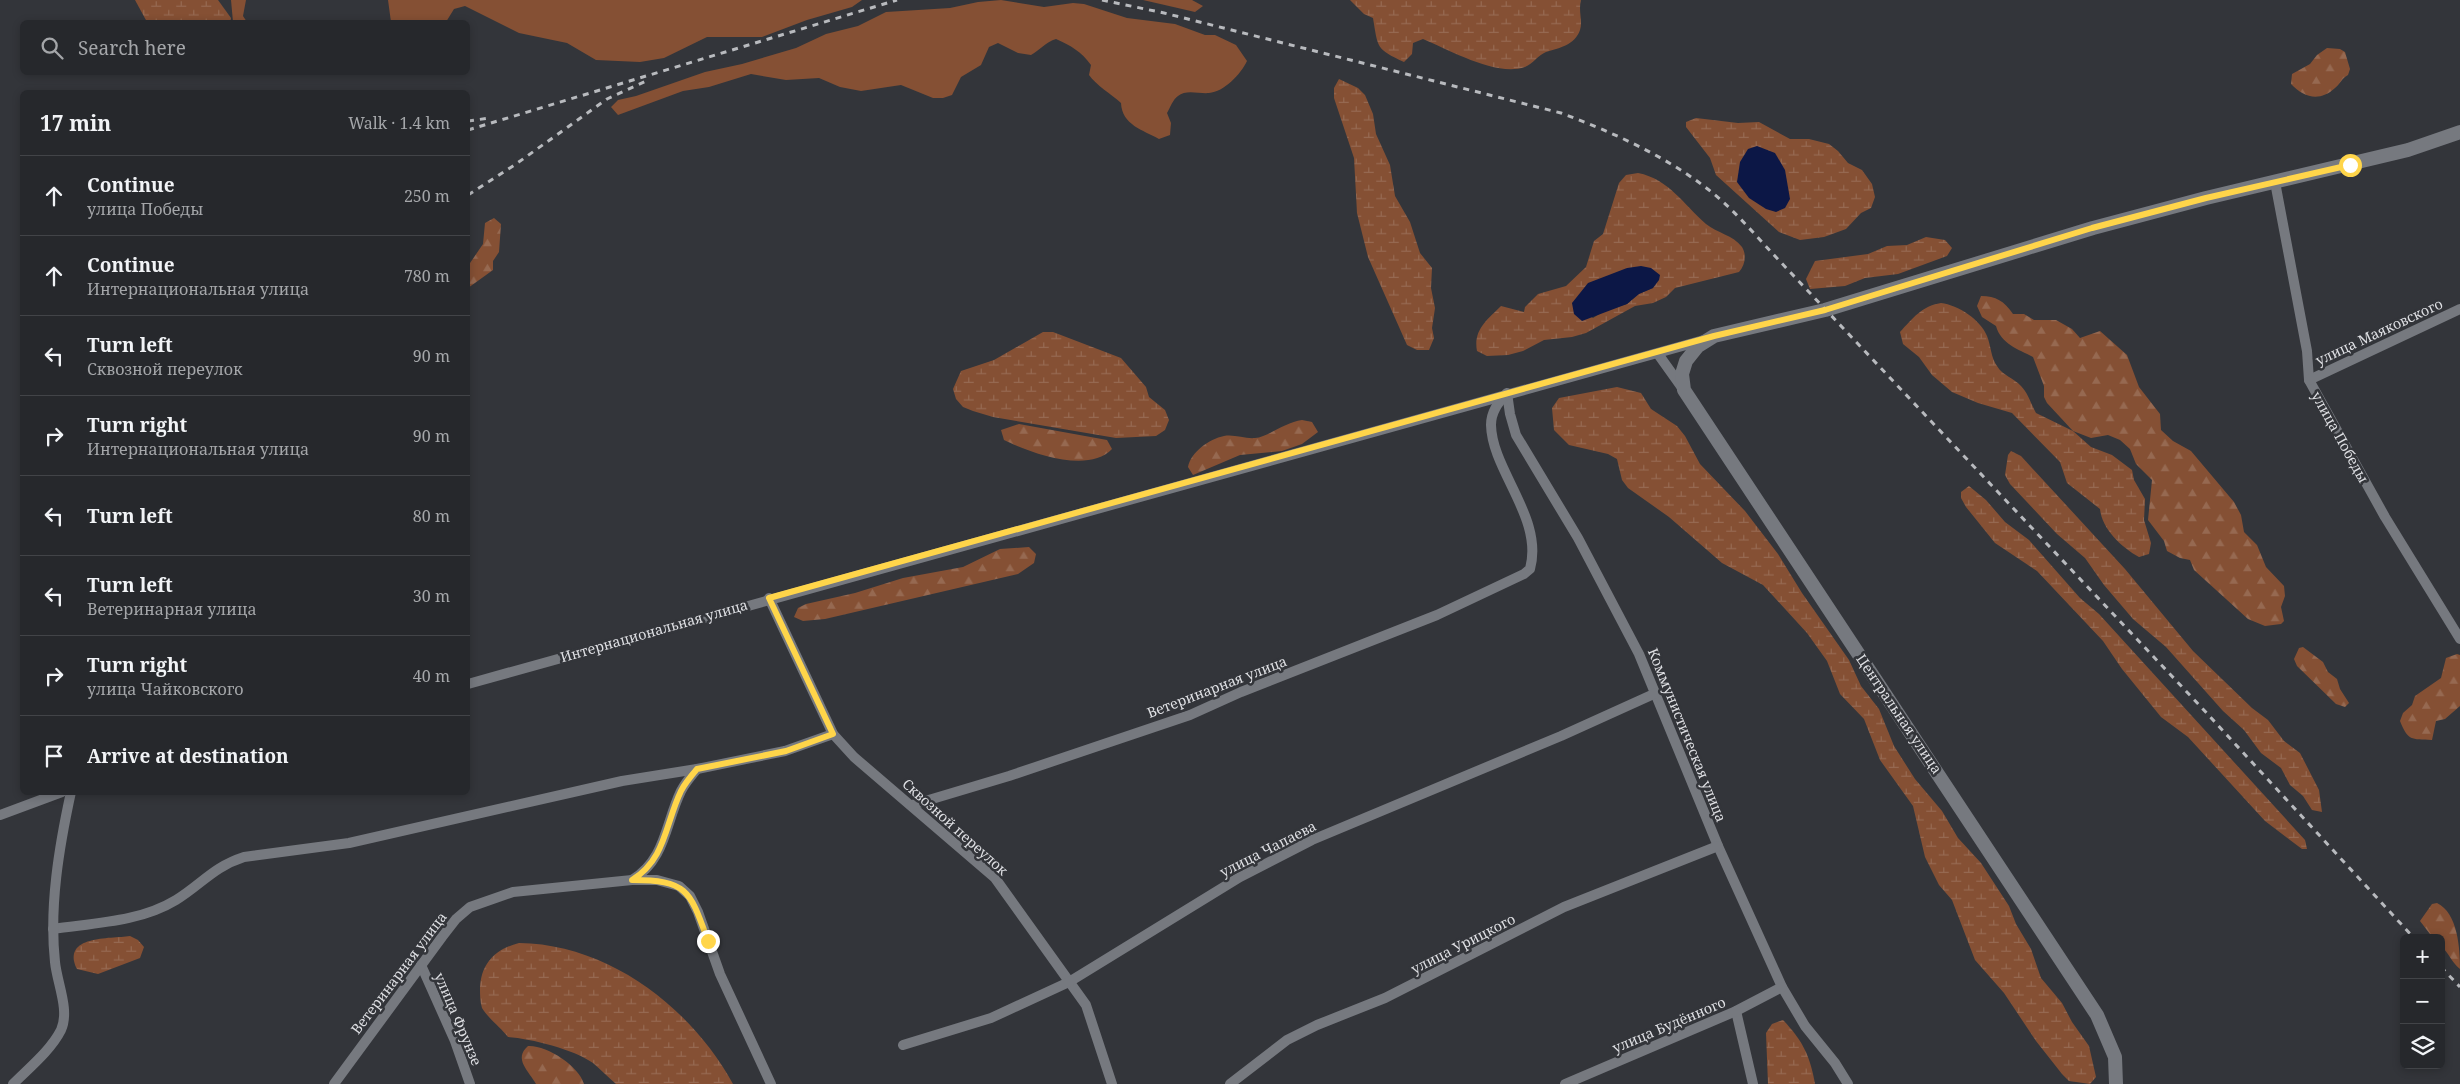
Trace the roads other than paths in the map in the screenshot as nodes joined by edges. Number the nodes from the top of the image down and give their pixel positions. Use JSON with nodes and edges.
{"nodes":[{"id":1,"x":2460,"y":132,"type":"edge"},
{"id":2,"x":2275,"y":182,"type":"junction"},
{"id":3,"x":2460,"y":309,"type":"edge"},
{"id":4,"x":1714,"y":336,"type":"junction"},
{"id":5,"x":1658,"y":354,"type":"junction"},
{"id":6,"x":2309,"y":380,"type":"junction"},
{"id":7,"x":1684,"y":390,"type":"junction"},
{"id":8,"x":1507,"y":393,"type":"junction"},
{"id":9,"x":769,"y":598,"type":"junction"},
{"id":10,"x":2460,"y":639,"type":"edge"},
{"id":11,"x":470,"y":683,"type":"edge"},
{"id":12,"x":1656,"y":693,"type":"junction"},
{"id":13,"x":833,"y":734,"type":"junction"},
{"id":14,"x":697,"y":769,"type":"junction"},
{"id":15,"x":54,"y":795,"type":"edge"},
{"id":16,"x":70,"y":795,"type":"edge"},
{"id":17,"x":912,"y":805,"type":"junction"},
{"id":18,"x":0,"y":815,"type":"edge"},
{"id":19,"x":1718,"y":846,"type":"junction"},
{"id":20,"x":632,"y":880,"type":"junction"},
{"id":21,"x":54,"y":929,"type":"junction"},
{"id":22,"x":420,"y":965,"type":"junction"},
{"id":23,"x":1069,"y":982,"type":"junction"},
{"id":24,"x":1782,"y":987,"type":"junction"},
{"id":25,"x":1736,"y":1011,"type":"junction"},
{"id":26,"x":903,"y":1045,"type":"dead end"},
{"id":27,"x":13,"y":1084,"type":"edge"},
{"id":28,"x":334,"y":1084,"type":"edge"},
{"id":29,"x":470,"y":1084,"type":"edge"},
{"id":30,"x":771,"y":1084,"type":"edge"},
{"id":31,"x":1112,"y":1084,"type":"edge"},
{"id":32,"x":1230,"y":1084,"type":"edge"},
{"id":33,"x":1565,"y":1084,"type":"edge"},
{"id":34,"x":1753,"y":1084,"type":"edge"},
{"id":35,"x":1848,"y":1084,"type":"edge"},
{"id":36,"x":2116,"y":1084,"type":"edge"}],
"edges":[{"from":1,"to":2,"type":"street"},
{"from":2,"to":4,"type":"street","name":"Интернациональная улица"},
{"from":2,"to":6,"type":"street","name":"улица Победы"},
{"from":3,"to":6,"type":"street","name":"улица Маяковского"},
{"from":4,"to":5,"type":"street","name":"Интернациональная улица"},
{"from":4,"to":7,"type":"street"},
{"from":5,"to":7,"type":"street","name":"Центральная улица"},
{"from":5,"to":8,"type":"street","name":"Интернациональная улица"},
{"from":6,"to":10,"type":"street","name":"улица Победы"},
{"from":7,"to":36,"type":"street","name":"Центральная улица"},
{"from":8,"to":9,"type":"street","name":"Интернациональная улица"},
{"from":8,"to":12,"type":"street","name":"Коммунистическая улица"},
{"from":8,"to":17,"type":"street","name":"Ветеринарная улица"},
{"from":9,"to":11,"type":"street","name":"Интернациональная улица"},
{"from":9,"to":13,"type":"street","name":"Сквозной переулок"},
{"from":12,"to":19,"type":"street","name":"Коммунистическая улица"},
{"from":12,"to":23,"type":"street","name":"улица Чапаева"},
{"from":13,"to":14,"type":"street"},
{"from":13,"to":17,"type":"street","name":"Сквозной переулок"},
{"from":14,"to":20,"type":"street"},
{"from":14,"to":21,"type":"street"},
{"from":15,"to":18,"type":"street"},
{"from":16,"to":21,"type":"street"},
{"from":17,"to":23,"type":"street","name":"Сквозной переулок"},
{"from":19,"to":24,"type":"street","name":"Коммунистическая улица"},
{"from":19,"to":32,"type":"street","name":"улица Урицкого"},
{"from":20,"to":22,"type":"street","name":"Ветеринарная улица"},
{"from":20,"to":30,"type":"street","name":"Ветеринарная улица"},
{"from":21,"to":27,"type":"street"},
{"from":22,"to":28,"type":"street","name":"Ветеринарная улица"},
{"from":22,"to":29,"type":"street","name":"улица Фрунзе"},
{"from":23,"to":26,"type":"street","name":"улица Чапаева"},
{"from":23,"to":31,"type":"street","name":"Сквозной переулок"},
{"from":24,"to":25,"type":"street","name":"улица Будённого"},
{"from":24,"to":35,"type":"street","name":"Коммунистическая улица"},
{"from":25,"to":33,"type":"street","name":"улица Будённого"},
{"from":25,"to":34,"type":"street"}]}
